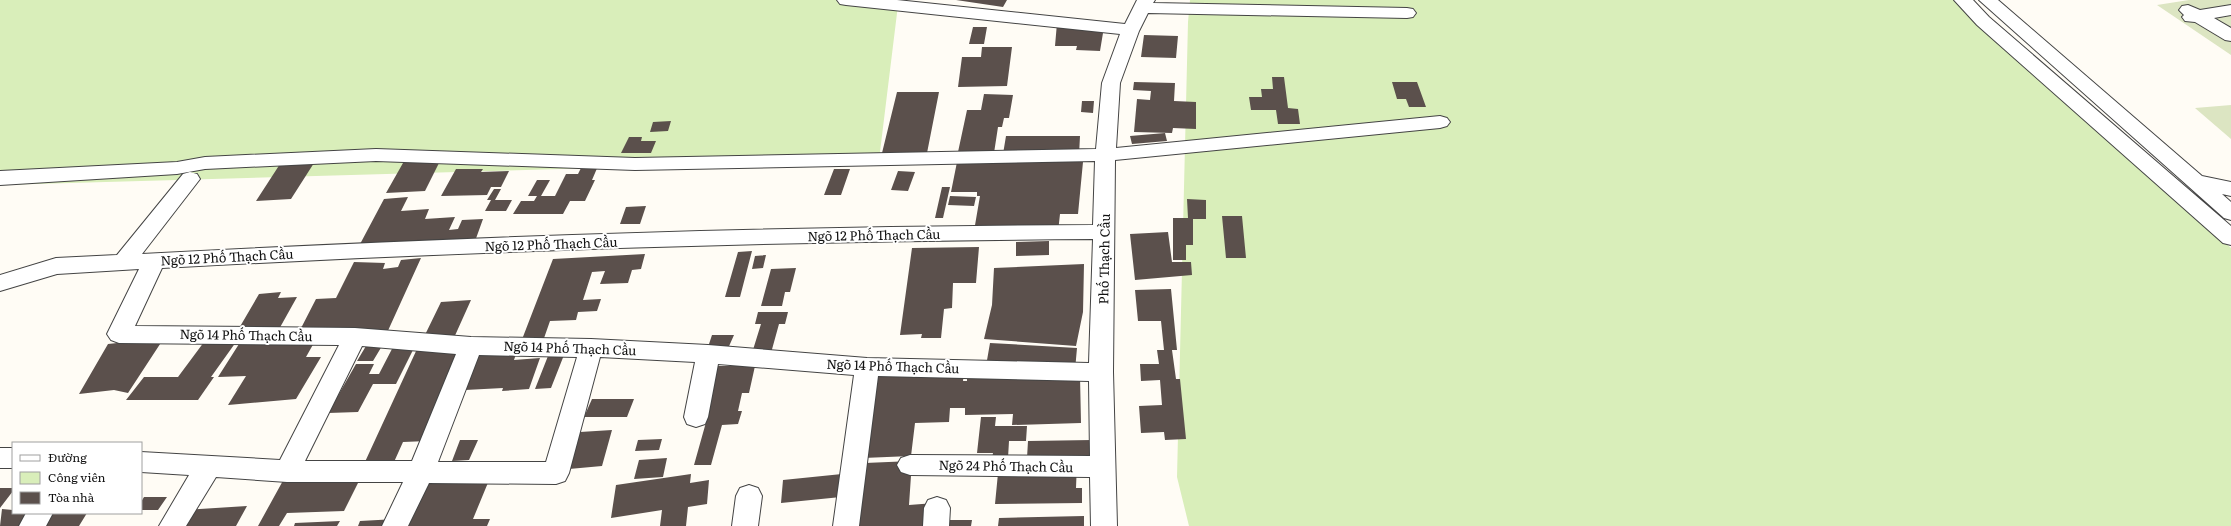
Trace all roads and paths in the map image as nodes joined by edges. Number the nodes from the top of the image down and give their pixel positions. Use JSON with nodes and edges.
{"nodes":[{"id":1,"x":846,"y":0,"type":"edge"},
{"id":2,"x":1963,"y":0,"type":"edge"},
{"id":3,"x":1988,"y":0,"type":"edge"},
{"id":4,"x":900,"y":2,"type":"edge"},
{"id":5,"x":1144,"y":4,"type":"edge"},
{"id":6,"x":2231,"y":10,"type":"edge"},
{"id":7,"x":1407,"y":13,"type":"dead end"},
{"id":8,"x":1130,"y":31,"type":"junction"},
{"id":9,"x":2227,"y":39,"type":"edge"},
{"id":10,"x":1440,"y":122,"type":"dead end"},
{"id":11,"x":1105,"y":155,"type":"junction"},
{"id":12,"x":0,"y":178,"type":"edge"},
{"id":13,"x":190,"y":179,"type":"dead end"},
{"id":14,"x":2196,"y":182,"type":"junction"},
{"id":15,"x":2231,"y":189,"type":"edge"},
{"id":16,"x":2231,"y":213,"type":"edge"},
{"id":17,"x":1104,"y":232,"type":"junction"},
{"id":18,"x":2231,"y":238,"type":"edge"},
{"id":19,"x":154,"y":261,"type":"junction"},
{"id":20,"x":123,"y":263,"type":"junction"},
{"id":21,"x":0,"y":283,"type":"edge"},
{"id":22,"x":355,"y":337,"type":"junction"},
{"id":23,"x":471,"y":346,"type":"junction"},
{"id":24,"x":591,"y":348,"type":"junction"},
{"id":25,"x":708,"y":354,"type":"junction"},
{"id":26,"x":867,"y":367,"type":"junction"},
{"id":27,"x":1102,"y":372,"type":"junction"},
{"id":28,"x":696,"y":416,"type":"dead end"},
{"id":29,"x":0,"y":458,"type":"edge"},
{"id":30,"x":12,"y":458,"type":"edge"},
{"id":31,"x":142,"y":462,"type":"edge"},
{"id":32,"x":210,"y":465,"type":"junction"},
{"id":33,"x":910,"y":465,"type":"dead end"},
{"id":34,"x":1103,"y":467,"type":"junction"},
{"id":35,"x":287,"y":471,"type":"junction"},
{"id":36,"x":421,"y":472,"type":"junction"},
{"id":37,"x":749,"y":496,"type":"dead end"},
{"id":38,"x":39,"y":514,"type":"edge"},
{"id":39,"x":32,"y":526,"type":"edge"},
{"id":40,"x":172,"y":526,"type":"edge"},
{"id":41,"x":395,"y":526,"type":"edge"},
{"id":42,"x":745,"y":526,"type":"edge"},
{"id":43,"x":846,"y":526,"type":"edge"},
{"id":44,"x":1104,"y":526,"type":"edge"}],
"edges":[{"from":1,"to":4,"type":"street"},
{"from":2,"to":18,"type":"street"},
{"from":3,"to":14,"type":"street"},
{"from":4,"to":8,"type":"street"},
{"from":5,"to":7,"type":"street"},
{"from":5,"to":8,"type":"street","name":"Phố Thạch Cầu"},
{"from":6,"to":9,"type":"street"},
{"from":8,"to":11,"type":"street","name":"Phố Thạch Cầu"},
{"from":10,"to":11,"type":"street"},
{"from":11,"to":12,"type":"street"},
{"from":11,"to":17,"type":"street","name":"Phố Thạch Cầu"},
{"from":13,"to":20,"type":"street"},
{"from":14,"to":15,"type":"street"},
{"from":14,"to":16,"type":"street"},
{"from":17,"to":19,"type":"street","name":"Ngõ 12 Phố Thạch Cầu"},
{"from":17,"to":27,"type":"street","name":"Phố Thạch Cầu"},
{"from":19,"to":20,"type":"street","name":"Ngõ 12 Phố Thạch Cầu"},
{"from":19,"to":22,"type":"street","name":"Ngõ 14 Phố Thạch Cầu"},
{"from":20,"to":21,"type":"street","name":"Ngõ 12 Phố Thạch Cầu"},
{"from":22,"to":23,"type":"street","name":"Ngõ 14 Phố Thạch Cầu"},
{"from":22,"to":35,"type":"street"},
{"from":23,"to":24,"type":"street","name":"Ngõ 14 Phố Thạch Cầu"},
{"from":23,"to":36,"type":"street"},
{"from":24,"to":25,"type":"street","name":"Ngõ 14 Phố Thạch Cầu"},
{"from":24,"to":36,"type":"street"},
{"from":25,"to":26,"type":"street","name":"Ngõ 14 Phố Thạch Cầu"},
{"from":25,"to":28,"type":"street"},
{"from":26,"to":27,"type":"street","name":"Ngõ 14 Phố Thạch Cầu"},
{"from":26,"to":43,"type":"street"},
{"from":27,"to":34,"type":"street","name":"Phố Thạch Cầu"},
{"from":29,"to":30,"type":"street"},
{"from":31,"to":32,"type":"street"},
{"from":32,"to":35,"type":"street"},
{"from":32,"to":40,"type":"street"},
{"from":33,"to":34,"type":"street","name":"Ngõ 24 Phố Thạch Cầu"},
{"from":34,"to":44,"type":"street","name":"Phố Thạch Cầu"},
{"from":35,"to":36,"type":"street"},
{"from":36,"to":41,"type":"street"},
{"from":37,"to":42,"type":"street"},
{"from":38,"to":39,"type":"street"}]}
